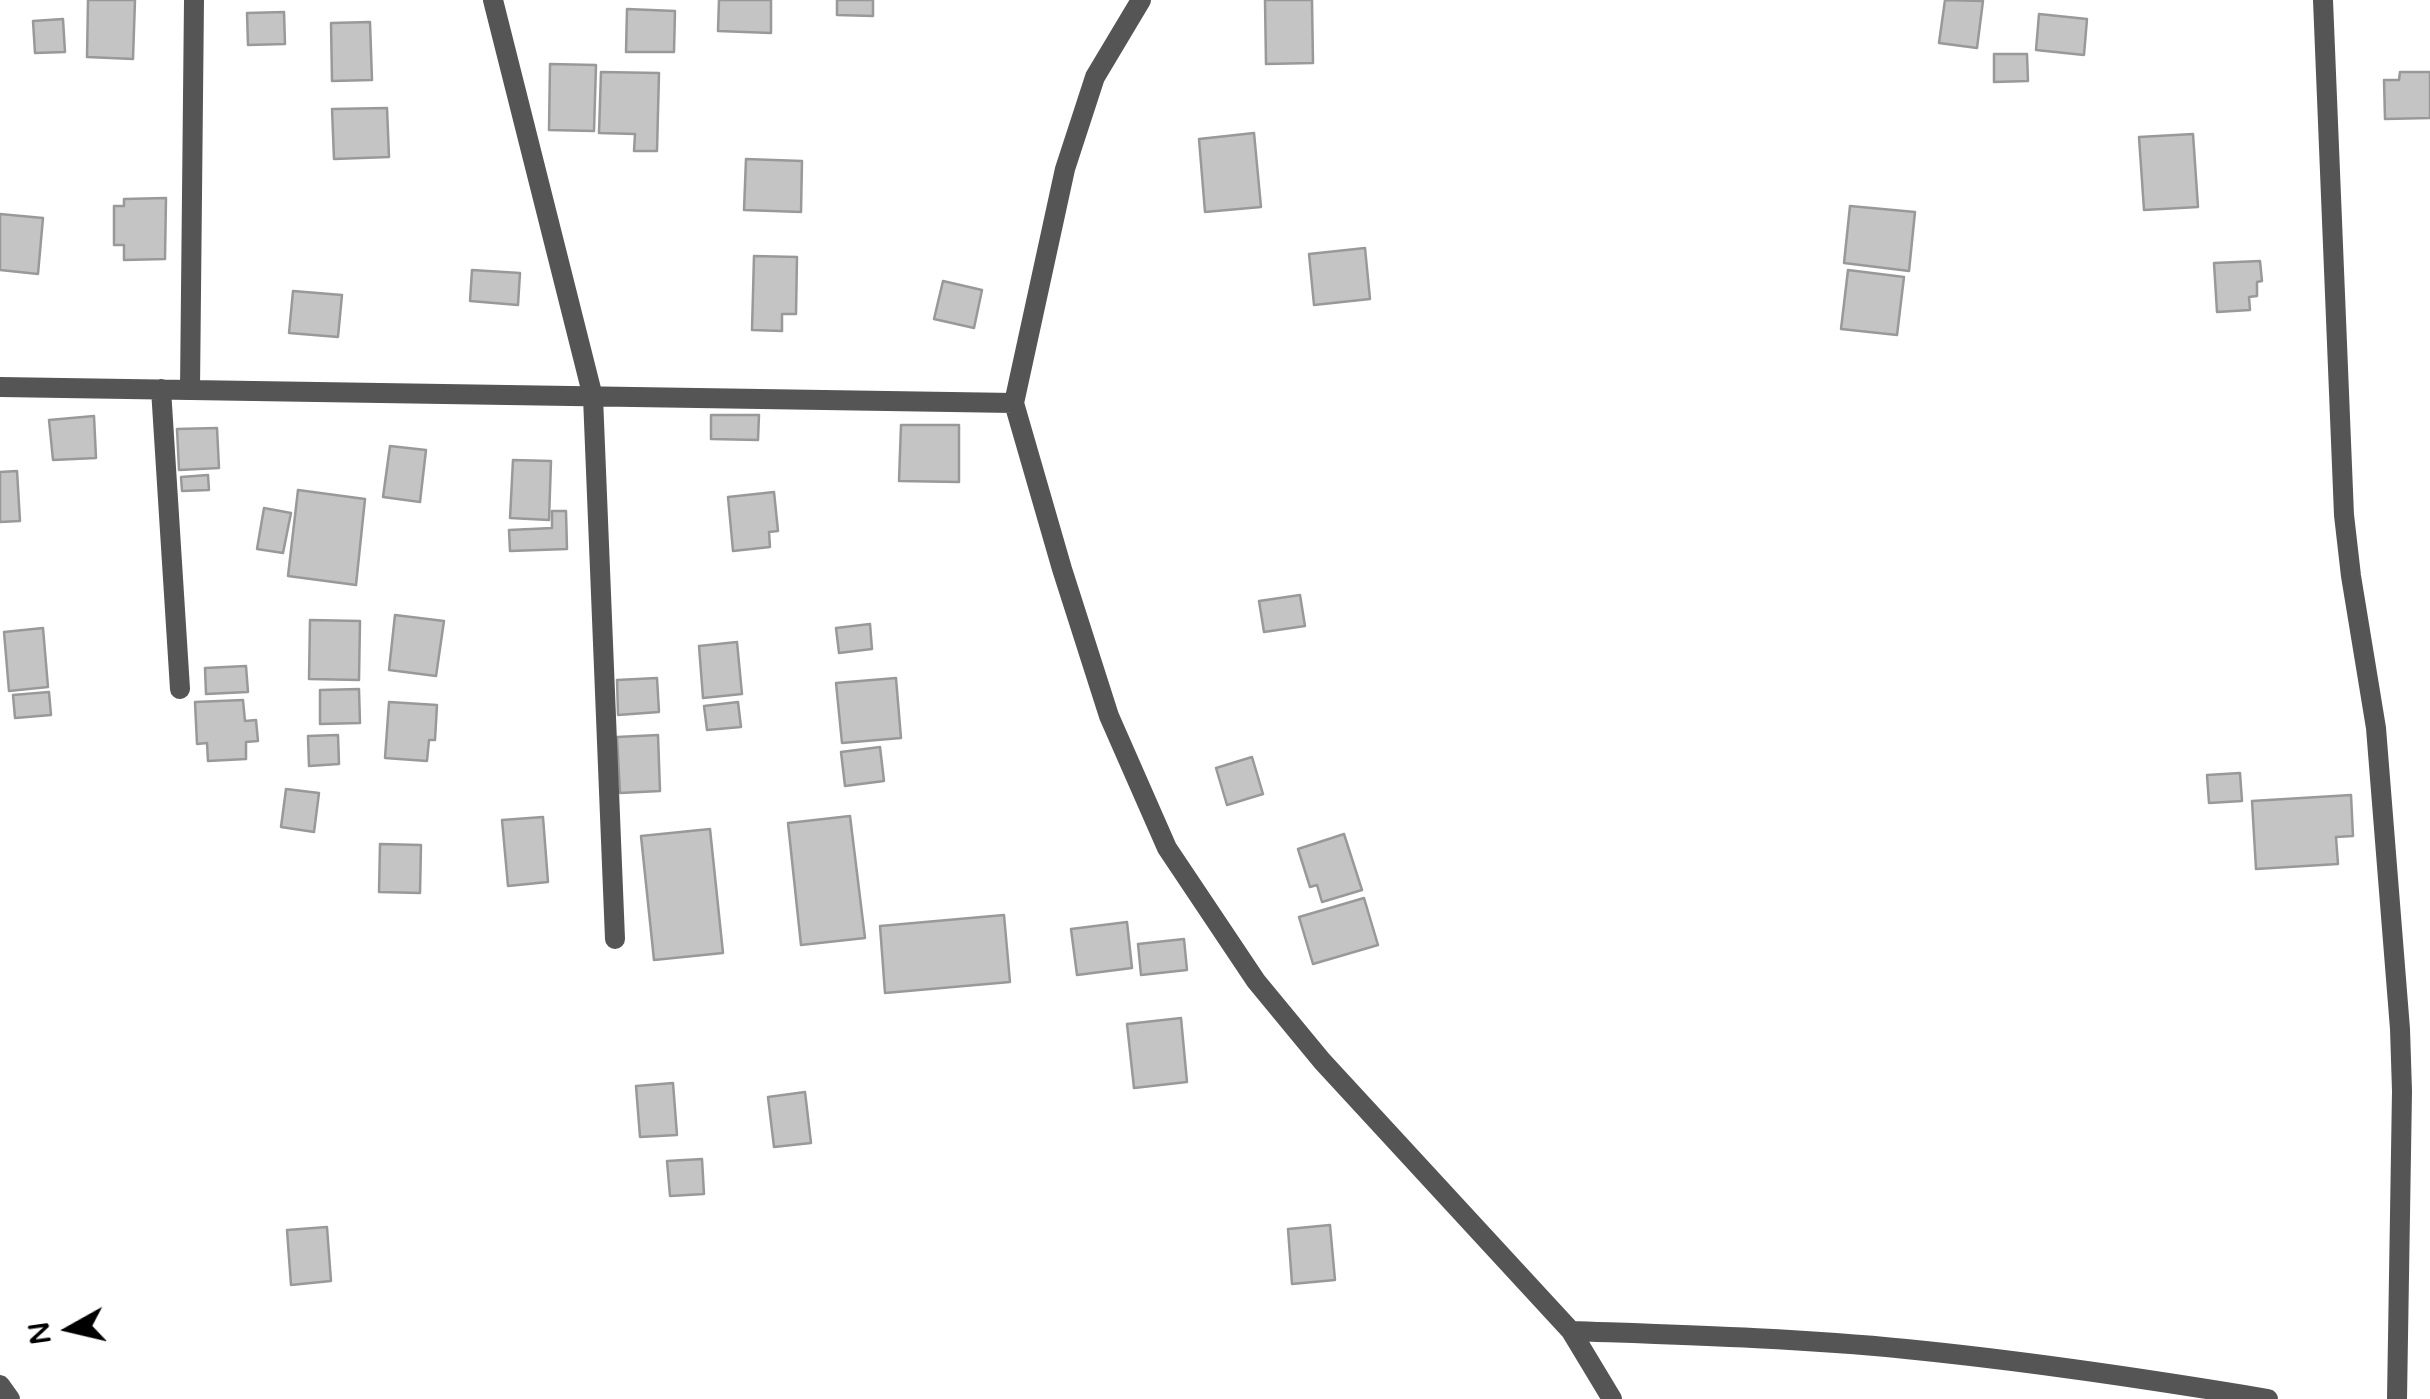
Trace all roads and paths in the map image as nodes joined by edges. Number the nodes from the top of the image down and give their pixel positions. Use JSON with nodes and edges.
{"nodes":[{"id":1,"x":194,"y":0,"type":"edge"},
{"id":2,"x":493,"y":0,"type":"edge"},
{"id":3,"x":1141,"y":0,"type":"edge"},
{"id":4,"x":2323,"y":0,"type":"edge"},
{"id":5,"x":0,"y":388,"type":"edge"},
{"id":6,"x":160,"y":389,"type":"junction"},
{"id":7,"x":190,"y":389,"type":"junction"},
{"id":8,"x":594,"y":397,"type":"junction"},
{"id":9,"x":1014,"y":402,"type":"junction"},
{"id":10,"x":180,"y":688,"type":"dead end"},
{"id":11,"x":615,"y":938,"type":"dead end"},
{"id":12,"x":1570,"y":1330,"type":"junction"},
{"id":13,"x":0,"y":1385,"type":"edge"},
{"id":14,"x":10,"y":1399,"type":"edge"},
{"id":15,"x":1612,"y":1399,"type":"edge"},
{"id":16,"x":2268,"y":1399,"type":"edge"},
{"id":17,"x":2398,"y":1399,"type":"edge"}],
"edges":[{"from":1,"to":7,"type":"street"},
{"from":2,"to":8,"type":"street"},
{"from":3,"to":9,"type":"street"},
{"from":4,"to":17,"type":"street"},
{"from":5,"to":6,"type":"street"},
{"from":6,"to":7,"type":"street"},
{"from":6,"to":10,"type":"street"},
{"from":7,"to":8,"type":"street"},
{"from":8,"to":9,"type":"street"},
{"from":8,"to":11,"type":"street"},
{"from":9,"to":12,"type":"street"},
{"from":12,"to":15,"type":"street"},
{"from":12,"to":16,"type":"street"},
{"from":13,"to":14,"type":"street"}]}
